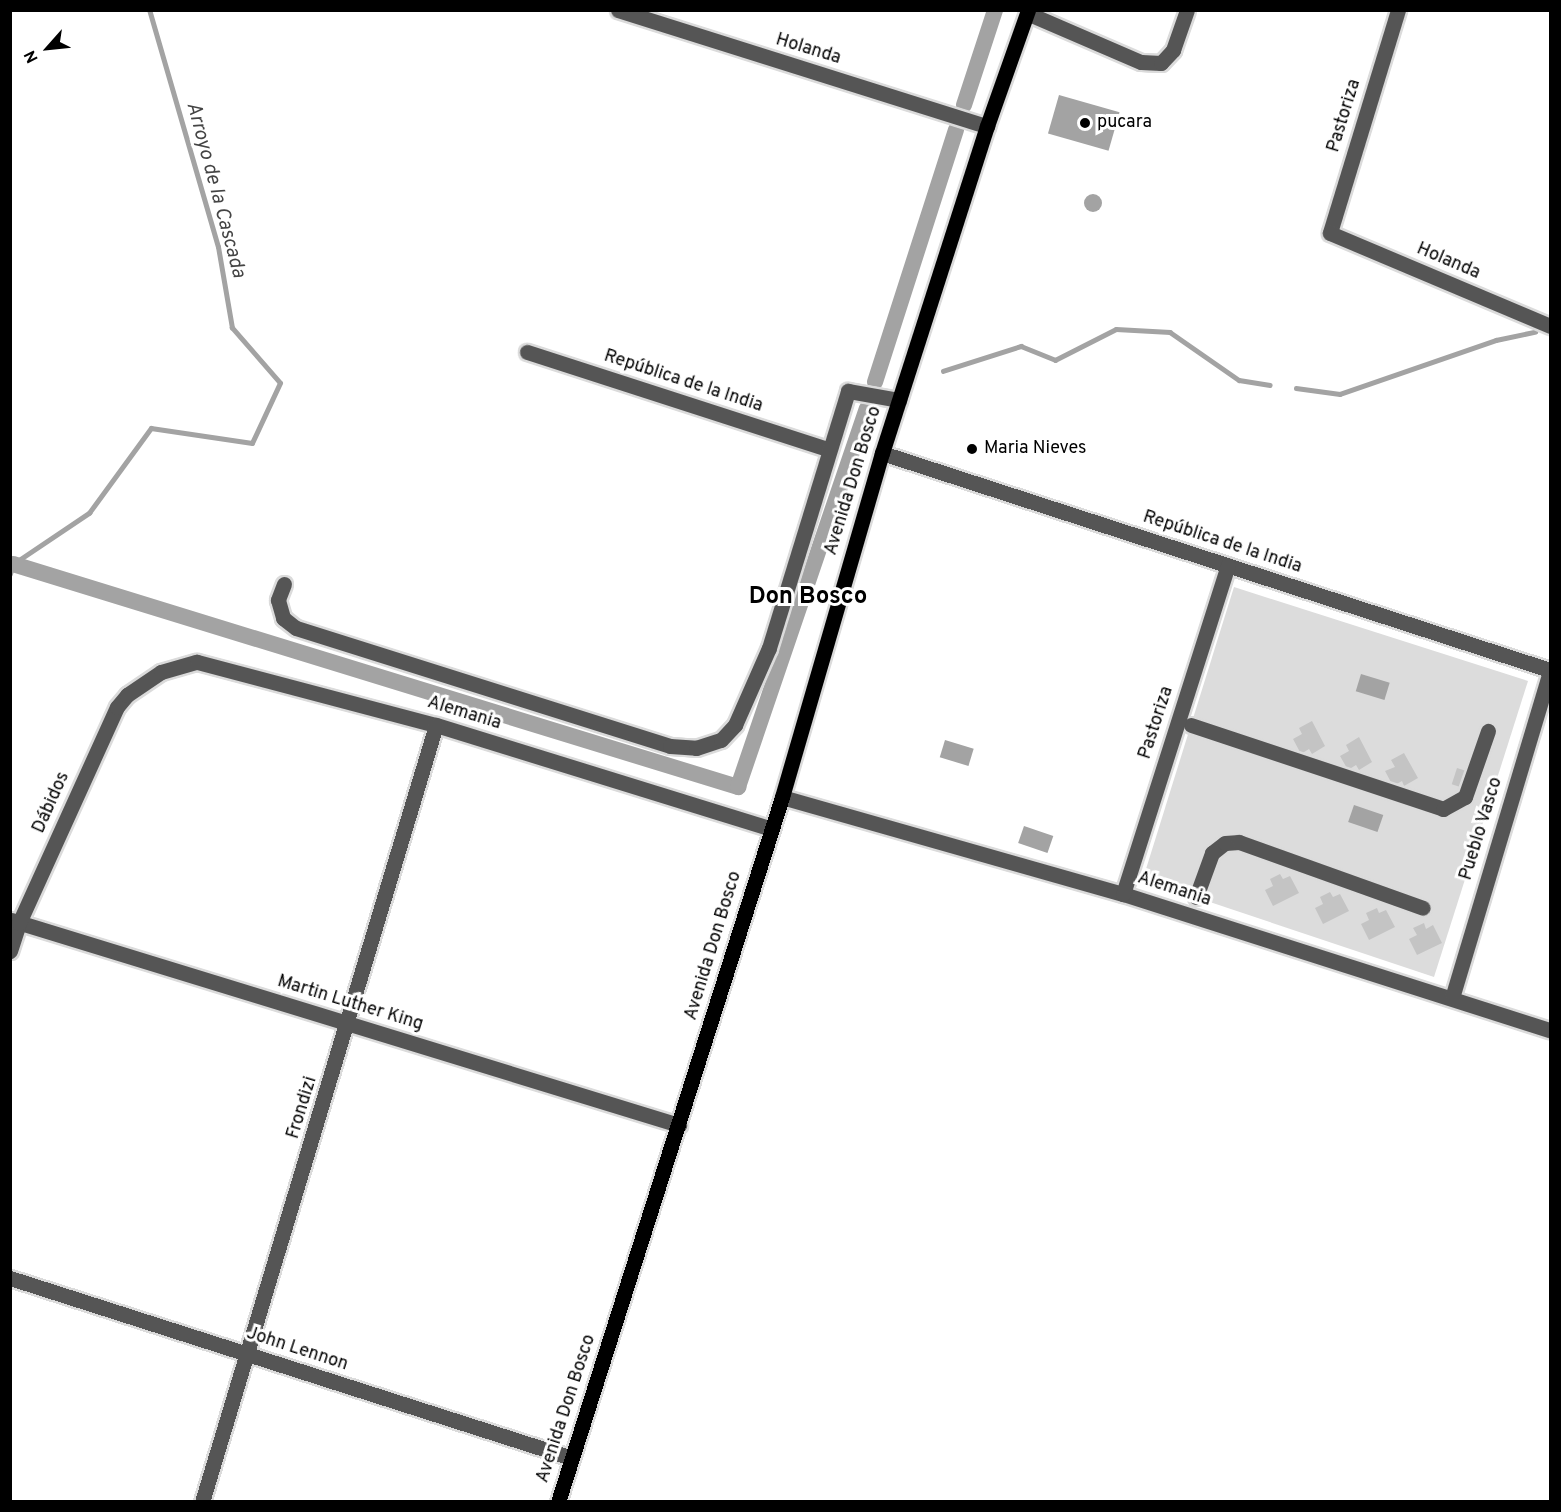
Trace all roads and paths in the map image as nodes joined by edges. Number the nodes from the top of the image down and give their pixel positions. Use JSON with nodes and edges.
{"nodes":[{"id":1,"x":618,"y":10,"type":"edge"},
{"id":2,"x":1187,"y":10,"type":"edge"},
{"id":3,"x":1398,"y":10,"type":"edge"},
{"id":4,"x":1028,"y":12,"type":"edge"},
{"id":5,"x":656,"y":16,"type":"edge"},
{"id":6,"x":987,"y":126,"type":"junction"},
{"id":7,"x":1330,"y":233,"type":"joint"},
{"id":8,"x":1551,"y":326,"type":"edge"},
{"id":9,"x":527,"y":352,"type":"dead end"},
{"id":10,"x":899,"y":400,"type":"junction"},
{"id":11,"x":827,"y":449,"type":"junction"},
{"id":12,"x":882,"y":453,"type":"junction"},
{"id":13,"x":1228,"y":565,"type":"junction"},
{"id":14,"x":284,"y":584,"type":"dead end"},
{"id":15,"x":1551,"y":670,"type":"edge"},
{"id":16,"x":144,"y":681,"type":"joint"},
{"id":17,"x":436,"y":725,"type":"junction"},
{"id":18,"x":1191,"y":725,"type":"dead end"},
{"id":19,"x":1488,"y":731,"type":"dead end"},
{"id":20,"x":721,"y":740,"type":"joint"},
{"id":21,"x":782,"y":797,"type":"junction"},
{"id":22,"x":771,"y":829,"type":"junction"},
{"id":23,"x":1123,"y":894,"type":"junction"},
{"id":24,"x":1196,"y":897,"type":"dead end"},
{"id":25,"x":1423,"y":908,"type":"dead end"},
{"id":26,"x":15,"y":921,"type":"edge"},
{"id":27,"x":10,"y":951,"type":"edge"},
{"id":28,"x":1452,"y":998,"type":"junction"},
{"id":29,"x":349,"y":1024,"type":"junction"},
{"id":30,"x":1551,"y":1030,"type":"edge"},
{"id":31,"x":679,"y":1125,"type":"junction"},
{"id":32,"x":10,"y":1278,"type":"edge"},
{"id":33,"x":247,"y":1354,"type":"junction"},
{"id":34,"x":572,"y":1458,"type":"junction"},
{"id":35,"x":202,"y":1502,"type":"edge"},
{"id":36,"x":558,"y":1502,"type":"edge"}],
"edges":[{"from":1,"to":5,"type":"street","name":"Holanda"},
{"from":2,"to":4,"type":"street"},
{"from":3,"to":7,"type":"street","name":"Pastoriza"},
{"from":4,"to":6,"type":"main road","name":"Avenida Don Bosco"},
{"from":5,"to":6,"type":"street","name":"Holanda"},
{"from":6,"to":10,"type":"main road","name":"Avenida Don Bosco"},
{"from":7,"to":8,"type":"street","name":"Holanda"},
{"from":9,"to":11,"type":"street","name":"República de la India"},
{"from":10,"to":11,"type":"street","name":"Avenida Don Bosco"},
{"from":10,"to":12,"type":"main road","name":"Avenida Don Bosco"},
{"from":11,"to":20,"type":"street","name":"Avenida Don Bosco"},
{"from":12,"to":13,"type":"street","name":"República de la India"},
{"from":12,"to":21,"type":"main road","name":"Avenida Don Bosco"},
{"from":13,"to":15,"type":"street","name":"República de la India"},
{"from":13,"to":23,"type":"street","name":"Pastoriza"},
{"from":14,"to":20,"type":"street","name":"Alemania"},
{"from":15,"to":28,"type":"street","name":"Pueblo Vasco"},
{"from":16,"to":17,"type":"street","name":"Alemania"},
{"from":16,"to":26,"type":"street","name":"Dábidos"},
{"from":17,"to":22,"type":"street","name":"Alemania"},
{"from":17,"to":29,"type":"street","name":"Frondizi"},
{"from":18,"to":19,"type":"street"},
{"from":21,"to":22,"type":"main road","name":"Avenida Don Bosco"},
{"from":21,"to":23,"type":"street","name":"Alemania"},
{"from":22,"to":31,"type":"main road","name":"Avenida Don Bosco"},
{"from":23,"to":28,"type":"street","name":"Alemania"},
{"from":24,"to":25,"type":"street"},
{"from":26,"to":27,"type":"street","name":"Dábidos"},
{"from":26,"to":29,"type":"street","name":"Martin Luther King"},
{"from":28,"to":30,"type":"street","name":"Alemania"},
{"from":29,"to":31,"type":"street","name":"Martin Luther King"},
{"from":29,"to":33,"type":"street","name":"Frondizi"},
{"from":31,"to":34,"type":"main road","name":"Avenida Don Bosco"},
{"from":32,"to":33,"type":"street","name":"John Lennon"},
{"from":33,"to":34,"type":"street","name":"John Lennon"},
{"from":33,"to":35,"type":"street","name":"Frondizi"},
{"from":34,"to":36,"type":"main road","name":"Avenida Don Bosco"}]}
